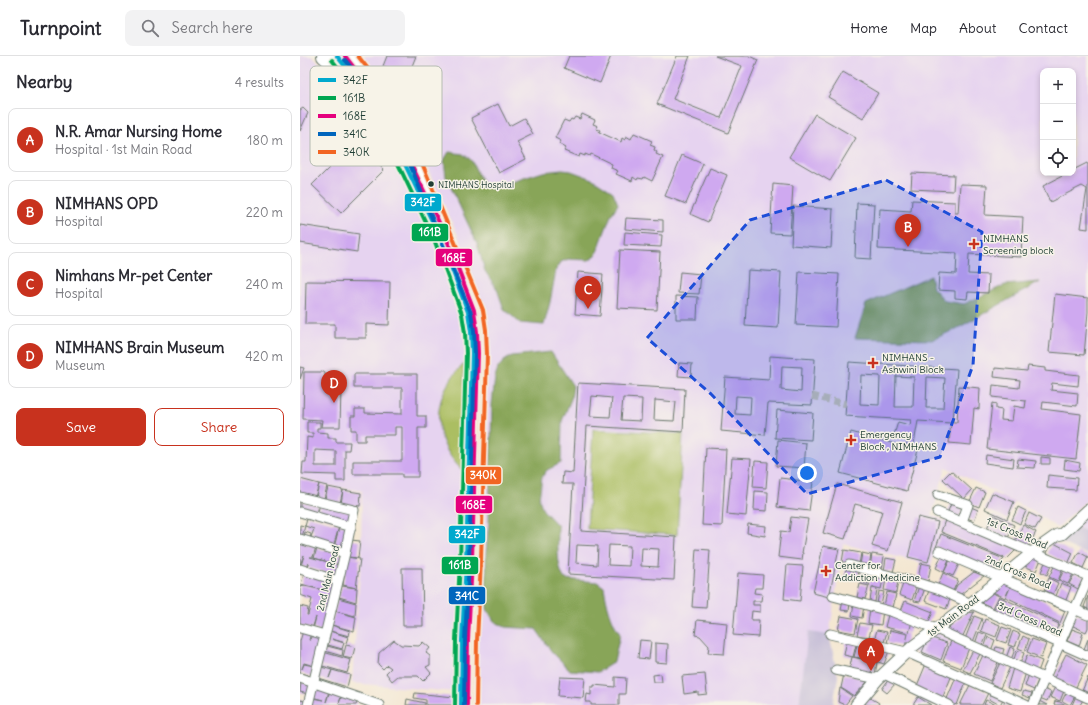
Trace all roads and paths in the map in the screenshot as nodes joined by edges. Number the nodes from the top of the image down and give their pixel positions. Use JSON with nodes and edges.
{"nodes":[{"id":1,"x":324,"y":56,"type":"edge"},
{"id":2,"x":336,"y":56,"type":"edge"},
{"id":3,"x":351,"y":60,"type":"edge"},
{"id":4,"x":406,"y":166,"type":"edge"},
{"id":5,"x":417,"y":166,"type":"edge"},
{"id":6,"x":938,"y":494,"type":"dead end"},
{"id":7,"x":300,"y":497,"type":"edge"},
{"id":8,"x":1088,"y":505,"type":"edge"},
{"id":9,"x":1088,"y":510,"type":"edge"},
{"id":10,"x":300,"y":512,"type":"edge"},
{"id":11,"x":937,"y":512,"type":"dead end"},
{"id":12,"x":962,"y":522,"type":"junction"},
{"id":13,"x":351,"y":527,"type":"junction"},
{"id":14,"x":1057,"y":535,"type":"junction"},
{"id":15,"x":300,"y":539,"type":"edge"},
{"id":16,"x":939,"y":551,"type":"dead end"},
{"id":17,"x":1033,"y":552,"type":"junction"},
{"id":18,"x":345,"y":553,"type":"junction"},
{"id":19,"x":849,"y":565,"type":"dead end"},
{"id":20,"x":300,"y":570,"type":"edge"},
{"id":21,"x":1088,"y":576,"type":"edge"},
{"id":22,"x":1002,"y":577,"type":"junction"},
{"id":23,"x":1088,"y":579,"type":"edge"},
{"id":24,"x":338,"y":581,"type":"junction"},
{"id":25,"x":833,"y":596,"type":"dead end"},
{"id":26,"x":970,"y":604,"type":"junction"},
{"id":27,"x":1075,"y":609,"type":"junction"},
{"id":28,"x":1088,"y":615,"type":"edge"},
{"id":29,"x":300,"y":628,"type":"edge"},
{"id":30,"x":936,"y":629,"type":"junction"},
{"id":31,"x":830,"y":634,"type":"dead end"},
{"id":32,"x":325,"y":635,"type":"junction"},
{"id":33,"x":1061,"y":644,"type":"junction"},
{"id":34,"x":906,"y":652,"type":"junction"},
{"id":35,"x":1088,"y":656,"type":"edge"},
{"id":36,"x":836,"y":670,"type":"dead end"},
{"id":37,"x":881,"y":676,"type":"junction"},
{"id":38,"x":300,"y":678,"type":"edge"},
{"id":39,"x":1044,"y":679,"type":"junction"},
{"id":40,"x":314,"y":682,"type":"junction"},
{"id":41,"x":1088,"y":698,"type":"edge"},
{"id":42,"x":308,"y":705,"type":"edge"},
{"id":43,"x":379,"y":705,"type":"edge"},
{"id":44,"x":461,"y":705,"type":"edge"},
{"id":45,"x":470,"y":705,"type":"edge"},
{"id":46,"x":856,"y":705,"type":"edge"},
{"id":47,"x":949,"y":705,"type":"edge"},
{"id":48,"x":1026,"y":705,"type":"edge"},
{"id":49,"x":1033,"y":705,"type":"edge"}],
"edges":[{"from":1,"to":3,"type":"main road"},
{"from":2,"to":3,"type":"main road"},
{"from":4,"to":44,"type":"main road"},
{"from":5,"to":45,"type":"main road"},
{"from":6,"to":12,"type":"street"},
{"from":7,"to":13,"type":"street","name":"2nd Main Road"},
{"from":8,"to":14,"type":"street"},
{"from":9,"to":14,"type":"street"},
{"from":10,"to":13,"type":"street"},
{"from":11,"to":12,"type":"street","name":"1st Cross Road"},
{"from":12,"to":17,"type":"street","name":"1st Cross Road"},
{"from":13,"to":18,"type":"street","name":"2nd Main Road"},
{"from":14,"to":17,"type":"street","name":"1st Main Road"},
{"from":15,"to":18,"type":"street"},
{"from":16,"to":22,"type":"street","name":"2nd Cross Road"},
{"from":17,"to":21,"type":"street","name":"1st Cross Road"},
{"from":17,"to":22,"type":"street","name":"1st Main Road"},
{"from":18,"to":24,"type":"street","name":"2nd Main Road"},
{"from":19,"to":26,"type":"street","name":"3rd Cross Road"},
{"from":20,"to":24,"type":"street"},
{"from":22,"to":26,"type":"street","name":"1st Main Road"},
{"from":22,"to":27,"type":"street","name":"2nd Cross Road"},
{"from":23,"to":27,"type":"street"},
{"from":24,"to":32,"type":"street","name":"2nd Main Road"},
{"from":25,"to":30,"type":"street"},
{"from":26,"to":30,"type":"street","name":"1st Main Road"},
{"from":26,"to":33,"type":"street","name":"3rd Cross Road"},
{"from":27,"to":28,"type":"street","name":"2nd Cross Road"},
{"from":27,"to":33,"type":"street"},
{"from":29,"to":32,"type":"street"},
{"from":30,"to":34,"type":"street","name":"1st Main Road"},
{"from":30,"to":39,"type":"street"},
{"from":31,"to":34,"type":"street"},
{"from":32,"to":40,"type":"street","name":"2nd Main Road"},
{"from":33,"to":35,"type":"street","name":"3rd Cross Road"},
{"from":33,"to":39,"type":"street"},
{"from":34,"to":37,"type":"street","name":"1st Main Road"},
{"from":34,"to":48,"type":"street"},
{"from":36,"to":37,"type":"street"},
{"from":37,"to":46,"type":"street","name":"1st Main Road"},
{"from":37,"to":47,"type":"street"},
{"from":38,"to":40,"type":"street"},
{"from":39,"to":41,"type":"street"},
{"from":39,"to":49,"type":"street"},
{"from":40,"to":42,"type":"street","name":"2nd Main Road"},
{"from":40,"to":43,"type":"street"}]}
